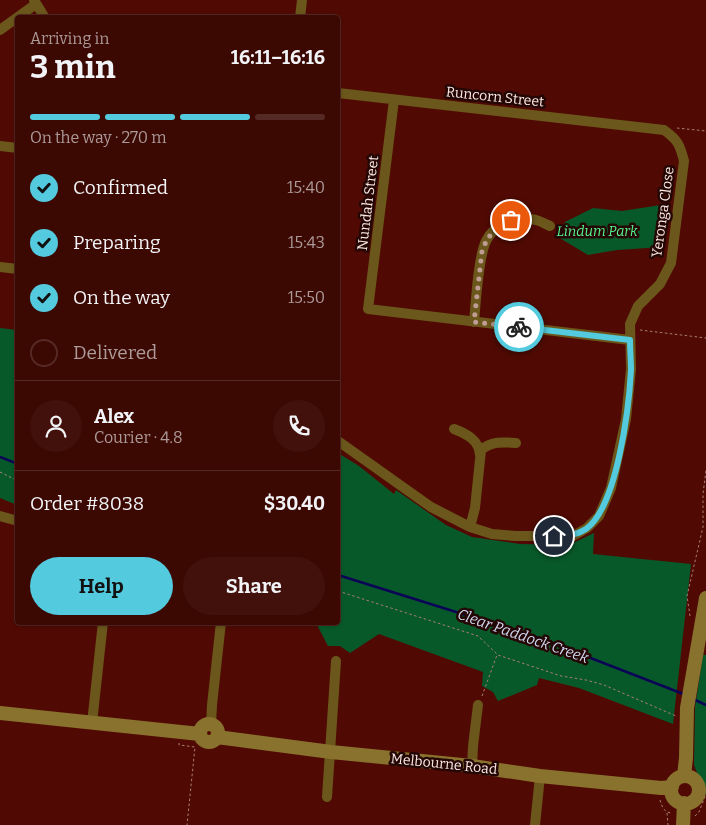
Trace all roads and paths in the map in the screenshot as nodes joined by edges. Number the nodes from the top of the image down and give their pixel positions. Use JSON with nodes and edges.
{"nodes":[{"id":1,"x":302,"y":0,"type":"edge"},
{"id":2,"x":35,"y":2,"type":"edge"},
{"id":3,"x":19,"y":15,"type":"edge"},
{"id":4,"x":44,"y":15,"type":"edge"},
{"id":5,"x":300,"y":15,"type":"edge"},
{"id":6,"x":15,"y":18,"type":"edge"},
{"id":7,"x":0,"y":30,"type":"edge"},
{"id":8,"x":340,"y":93,"type":"edge"},
{"id":9,"x":394,"y":100,"type":"junction"},
{"id":10,"x":650,"y":128,"type":"joint"},
{"id":11,"x":676,"y":128,"type":"dead end"},
{"id":12,"x":706,"y":130,"type":"edge"},
{"id":13,"x":0,"y":146,"type":"edge"},
{"id":14,"x":15,"y":148,"type":"edge"},
{"id":15,"x":550,"y":226,"type":"dead end"},
{"id":16,"x":0,"y":267,"type":"edge"},
{"id":17,"x":15,"y":269,"type":"edge"},
{"id":18,"x":474,"y":322,"type":"junction"},
{"id":19,"x":639,"y":326,"type":"dead end"},
{"id":20,"x":706,"y":338,"type":"edge"},
{"id":21,"x":630,"y":340,"type":"junction"},
{"id":22,"x":454,"y":429,"type":"dead end"},
{"id":23,"x":340,"y":442,"type":"edge"},
{"id":24,"x":516,"y":443,"type":"dead end"},
{"id":25,"x":480,"y":455,"type":"junction"},
{"id":26,"x":706,"y":470,"type":"edge"},
{"id":27,"x":0,"y":472,"type":"edge"},
{"id":28,"x":15,"y":480,"type":"edge"},
{"id":29,"x":0,"y":516,"type":"edge"},
{"id":30,"x":15,"y":520,"type":"edge"},
{"id":31,"x":470,"y":527,"type":"junction"},
{"id":32,"x":340,"y":592,"type":"edge"},
{"id":33,"x":706,"y":598,"type":"edge"},
{"id":34,"x":691,"y":619,"type":"dead end"},
{"id":35,"x":104,"y":625,"type":"edge"},
{"id":36,"x":221,"y":625,"type":"edge"},
{"id":37,"x":498,"y":655,"type":"junction"},
{"id":38,"x":336,"y":661,"type":"dead end"},
{"id":39,"x":478,"y":705,"type":"joint"},
{"id":40,"x":0,"y":713,"type":"edge"},
{"id":41,"x":683,"y":713,"type":"junction"},
{"id":42,"x":92,"y":723,"type":"junction"},
{"id":43,"x":214,"y":731,"type":"junction"},
{"id":44,"x":180,"y":733,"type":"junction"},
{"id":45,"x":330,"y":752,"type":"junction"},
{"id":46,"x":472,"y":766,"type":"junction"},
{"id":47,"x":540,"y":776,"type":"junction"},
{"id":48,"x":684,"y":776,"type":"junction"},
{"id":49,"x":672,"y":787,"type":"junction"},
{"id":50,"x":706,"y":794,"type":"edge"},
{"id":51,"x":327,"y":797,"type":"dead end"},
{"id":52,"x":660,"y":801,"type":"dead end"},
{"id":53,"x":667,"y":812,"type":"junction"},
{"id":54,"x":681,"y":814,"type":"edge"},
{"id":55,"x":695,"y":816,"type":"dead end"},
{"id":56,"x":187,"y":825,"type":"edge"},
{"id":57,"x":535,"y":825,"type":"edge"},
{"id":58,"x":668,"y":825,"type":"edge"}],
"edges":[{"from":1,"to":5,"type":"street"},
{"from":2,"to":3,"type":"street"},
{"from":2,"to":4,"type":"street"},
{"from":6,"to":7,"type":"street"},
{"from":8,"to":9,"type":"street","name":"Runcorn Street"},
{"from":9,"to":10,"type":"street","name":"Runcorn Street"},
{"from":9,"to":18,"type":"street","name":"Nundah Street"},
{"from":10,"to":21,"type":"street","name":"Yeronga Close"},
{"from":11,"to":12,"type":"path"},
{"from":13,"to":14,"type":"street"},
{"from":15,"to":18,"type":"street"},
{"from":16,"to":17,"type":"street"},
{"from":18,"to":21,"type":"street"},
{"from":19,"to":20,"type":"path"},
{"from":21,"to":31,"type":"street","name":"Yeronga Close"},
{"from":22,"to":25,"type":"street"},
{"from":23,"to":31,"type":"street","name":"Yeronga Close"},
{"from":24,"to":25,"type":"street"},
{"from":25,"to":31,"type":"street"},
{"from":26,"to":34,"type":"path"},
{"from":27,"to":28,"type":"path"},
{"from":29,"to":30,"type":"street"},
{"from":32,"to":37,"type":"path"},
{"from":33,"to":41,"type":"street"},
{"from":35,"to":42,"type":"street"},
{"from":36,"to":43,"type":"street"},
{"from":37,"to":39,"type":"path"},
{"from":37,"to":41,"type":"path"},
{"from":38,"to":45,"type":"street"},
{"from":39,"to":46,"type":"street"},
{"from":40,"to":42,"type":"street"},
{"from":41,"to":48,"type":"street"},
{"from":42,"to":44,"type":"street"},
{"from":43,"to":44,"type":"street","name":"Melbourne Road"},
{"from":43,"to":45,"type":"street","name":"Melbourne Road"},
{"from":44,"to":56,"type":"path"},
{"from":45,"to":46,"type":"street","name":"Melbourne Road"},
{"from":45,"to":51,"type":"street"},
{"from":46,"to":47,"type":"street","name":"Melbourne Road"},
{"from":47,"to":49,"type":"street","name":"Melbourne Road"},
{"from":47,"to":57,"type":"street"},
{"from":48,"to":49,"type":"street"},
{"from":48,"to":54,"type":"street"},
{"from":49,"to":54,"type":"street"},
{"from":50,"to":55,"type":"path"},
{"from":52,"to":53,"type":"path"},
{"from":53,"to":54,"type":"path"},
{"from":53,"to":58,"type":"path"}]}
